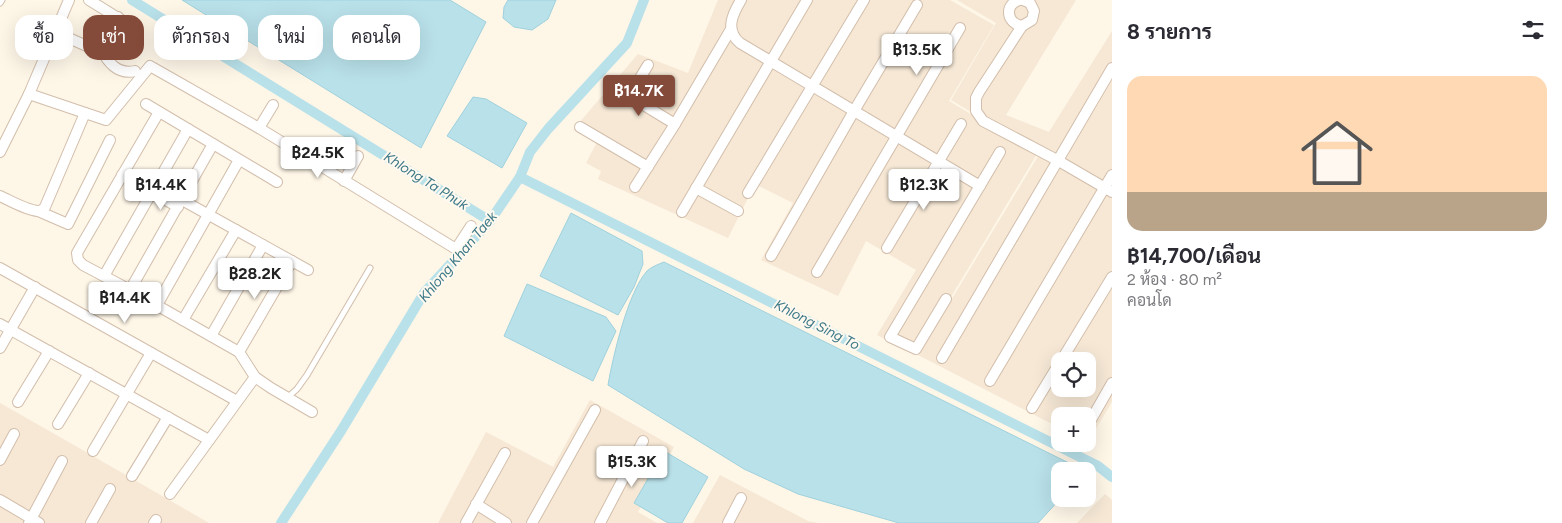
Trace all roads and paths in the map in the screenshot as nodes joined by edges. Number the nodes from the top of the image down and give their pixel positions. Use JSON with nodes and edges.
{"nodes":[{"id":1,"x":2,"y":0,"type":"edge"},
{"id":2,"x":69,"y":0,"type":"edge"},
{"id":3,"x":89,"y":0,"type":"edge"},
{"id":4,"x":741,"y":0,"type":"edge"},
{"id":5,"x":807,"y":0,"type":"edge"},
{"id":6,"x":864,"y":0,"type":"edge"},
{"id":7,"x":1020,"y":2,"type":"edge"},
{"id":8,"x":0,"y":3,"type":"edge"},
{"id":9,"x":917,"y":5,"type":"dead end"},
{"id":10,"x":62,"y":15,"type":"edge"},
{"id":11,"x":113,"y":15,"type":"edge"},
{"id":12,"x":1022,"y":26,"type":"junction"},
{"id":13,"x":960,"y":28,"type":"dead end"},
{"id":14,"x":731,"y":29,"type":"junction"},
{"id":15,"x":43,"y":60,"type":"edge"},
{"id":16,"x":107,"y":60,"type":"edge"},
{"id":17,"x":770,"y":61,"type":"junction"},
{"id":18,"x":648,"y":65,"type":"dead end"},
{"id":19,"x":1112,"y":68,"type":"edge"},
{"id":20,"x":136,"y":71,"type":"dead end"},
{"id":21,"x":812,"y":86,"type":"junction"},
{"id":22,"x":613,"y":91,"type":"dead end"},
{"id":23,"x":29,"y":94,"type":"junction"},
{"id":24,"x":629,"y":96,"type":"junction"},
{"id":25,"x":146,"y":104,"type":"dead end"},
{"id":26,"x":273,"y":105,"type":"dead end"},
{"id":27,"x":854,"y":111,"type":"junction"},
{"id":28,"x":158,"y":112,"type":"junction"},
{"id":29,"x":85,"y":113,"type":"junction"},
{"id":30,"x":675,"y":124,"type":"junction"},
{"id":31,"x":961,"y":124,"type":"dead end"},
{"id":32,"x":580,"y":127,"type":"dead end"},
{"id":33,"x":259,"y":128,"type":"junction"},
{"id":34,"x":188,"y":129,"type":"junction"},
{"id":35,"x":896,"y":136,"type":"junction"},
{"id":36,"x":110,"y":140,"type":"dead end"},
{"id":37,"x":213,"y":144,"type":"junction"},
{"id":38,"x":0,"y":152,"type":"edge"},
{"id":39,"x":1000,"y":152,"type":"dead end"},
{"id":40,"x":358,"y":156,"type":"dead end"},
{"id":41,"x":239,"y":160,"type":"junction"},
{"id":42,"x":1057,"y":160,"type":"junction"},
{"id":43,"x":938,"y":161,"type":"junction"},
{"id":44,"x":648,"y":167,"type":"junction"},
{"id":45,"x":122,"y":175,"type":"junction"},
{"id":46,"x":1112,"y":175,"type":"edge"},
{"id":47,"x":344,"y":181,"type":"junction"},
{"id":48,"x":277,"y":182,"type":"dead end"},
{"id":49,"x":980,"y":186,"type":"junction"},
{"id":50,"x":635,"y":187,"type":"dead end"},
{"id":51,"x":696,"y":188,"type":"junction"},
{"id":52,"x":1108,"y":190,"type":"edge"},
{"id":53,"x":152,"y":192,"type":"junction"},
{"id":54,"x":748,"y":193,"type":"dead end"},
{"id":55,"x":0,"y":196,"type":"edge"},
{"id":56,"x":180,"y":203,"type":"junction"},
{"id":57,"x":38,"y":211,"type":"junction"},
{"id":58,"x":738,"y":211,"type":"dead end"},
{"id":59,"x":682,"y":212,"type":"dead end"},
{"id":60,"x":208,"y":214,"type":"junction"},
{"id":61,"x":471,"y":226,"type":"dead end"},
{"id":62,"x":236,"y":230,"type":"junction"},
{"id":63,"x":263,"y":245,"type":"junction"},
{"id":64,"x":887,"y":248,"type":"dead end"},
{"id":65,"x":771,"y":256,"type":"dead end"},
{"id":66,"x":292,"y":262,"type":"junction"},
{"id":67,"x":0,"y":268,"type":"edge"},
{"id":68,"x":370,"y":268,"type":"dead end"},
{"id":69,"x":308,"y":270,"type":"dead end"},
{"id":70,"x":817,"y":272,"type":"dead end"},
{"id":71,"x":104,"y":276,"type":"junction"},
{"id":72,"x":1112,"y":277,"type":"edge"},
{"id":73,"x":35,"y":287,"type":"junction"},
{"id":74,"x":130,"y":290,"type":"junction"},
{"id":75,"x":946,"y":299,"type":"dead end"},
{"id":76,"x":157,"y":305,"type":"junction"},
{"id":77,"x":183,"y":320,"type":"junction"},
{"id":78,"x":0,"y":324,"type":"edge"},
{"id":79,"x":10,"y":330,"type":"junction"},
{"id":80,"x":211,"y":336,"type":"junction"},
{"id":81,"x":0,"y":348,"type":"edge"},
{"id":82,"x":49,"y":351,"type":"junction"},
{"id":83,"x":239,"y":352,"type":"junction"},
{"id":84,"x":1066,"y":352,"type":"edge"},
{"id":85,"x":152,"y":353,"type":"junction"},
{"id":86,"x":942,"y":358,"type":"dead end"},
{"id":87,"x":89,"y":373,"type":"junction"},
{"id":88,"x":255,"y":377,"type":"junction"},
{"id":89,"x":1051,"y":377,"type":"edge"},
{"id":90,"x":990,"y":381,"type":"dead end"},
{"id":91,"x":1112,"y":383,"type":"edge"},
{"id":92,"x":127,"y":394,"type":"junction"},
{"id":93,"x":288,"y":397,"type":"junction"},
{"id":94,"x":237,"y":401,"type":"junction"},
{"id":95,"x":18,"y":402,"type":"dead end"},
{"id":96,"x":1032,"y":408,"type":"dead end"},
{"id":97,"x":595,"y":410,"type":"dead end"},
{"id":98,"x":1096,"y":411,"type":"edge"},
{"id":99,"x":312,"y":412,"type":"dead end"},
{"id":100,"x":168,"y":417,"type":"junction"},
{"id":101,"x":58,"y":424,"type":"dead end"},
{"id":102,"x":14,"y":434,"type":"dead end"},
{"id":103,"x":209,"y":440,"type":"junction"},
{"id":104,"x":643,"y":441,"type":"dead end"},
{"id":105,"x":93,"y":451,"type":"dead end"},
{"id":106,"x":504,"y":453,"type":"dead end"},
{"id":107,"x":0,"y":460,"type":"edge"},
{"id":108,"x":62,"y":460,"type":"dead end"},
{"id":109,"x":132,"y":476,"type":"dead end"},
{"id":110,"x":110,"y":489,"type":"dead end"},
{"id":111,"x":170,"y":494,"type":"dead end"},
{"id":112,"x":741,"y":498,"type":"dead end"},
{"id":113,"x":0,"y":500,"type":"edge"},
{"id":114,"x":476,"y":504,"type":"junction"},
{"id":115,"x":33,"y":522,"type":"edge"},
{"id":116,"x":92,"y":523,"type":"edge"},
{"id":117,"x":466,"y":523,"type":"edge"},
{"id":118,"x":506,"y":523,"type":"edge"},
{"id":119,"x":532,"y":523,"type":"edge"},
{"id":120,"x":600,"y":523,"type":"edge"},
{"id":121,"x":728,"y":523,"type":"edge"}],
"edges":[{"from":1,"to":8,"type":"lane"},
{"from":2,"to":10,"type":"street"},
{"from":3,"to":11,"type":"street"},
{"from":4,"to":14,"type":"street"},
{"from":5,"to":17,"type":"street"},
{"from":6,"to":21,"type":"street"},
{"from":7,"to":12,"type":"street"},
{"from":7,"to":12,"type":"street"},
{"from":9,"to":27,"type":"street"},
{"from":12,"to":42,"type":"street"},
{"from":13,"to":35,"type":"street"},
{"from":14,"to":17,"type":"street"},
{"from":14,"to":30,"type":"street"},
{"from":15,"to":23,"type":"street"},
{"from":16,"to":20,"type":"street"},
{"from":17,"to":21,"type":"street"},
{"from":17,"to":51,"type":"street"},
{"from":18,"to":24,"type":"street"},
{"from":19,"to":42,"type":"street"},
{"from":21,"to":27,"type":"street"},
{"from":21,"to":54,"type":"street"},
{"from":22,"to":24,"type":"street"},
{"from":23,"to":29,"type":"street"},
{"from":23,"to":38,"type":"street"},
{"from":24,"to":30,"type":"street"},
{"from":25,"to":28,"type":"street"},
{"from":26,"to":33,"type":"street"},
{"from":27,"to":35,"type":"street"},
{"from":27,"to":65,"type":"street"},
{"from":28,"to":34,"type":"street"},
{"from":28,"to":45,"type":"street"},
{"from":29,"to":33,"type":"street"},
{"from":29,"to":57,"type":"street"},
{"from":30,"to":44,"type":"street"},
{"from":31,"to":43,"type":"street"},
{"from":32,"to":44,"type":"street"},
{"from":33,"to":47,"type":"street"},
{"from":34,"to":37,"type":"street"},
{"from":34,"to":53,"type":"street"},
{"from":35,"to":43,"type":"street"},
{"from":35,"to":70,"type":"street"},
{"from":36,"to":57,"type":"street"},
{"from":37,"to":41,"type":"street"},
{"from":37,"to":56,"type":"street"},
{"from":39,"to":49,"type":"street"},
{"from":40,"to":47,"type":"street"},
{"from":41,"to":48,"type":"street"},
{"from":41,"to":60,"type":"street"},
{"from":42,"to":52,"type":"street"},
{"from":42,"to":86,"type":"street"},
{"from":43,"to":49,"type":"street"},
{"from":43,"to":64,"type":"street"},
{"from":44,"to":50,"type":"street"},
{"from":45,"to":53,"type":"street"},
{"from":45,"to":71,"type":"street"},
{"from":46,"to":52,"type":"street"},
{"from":47,"to":61,"type":"street"},
{"from":49,"to":75,"type":"street"},
{"from":51,"to":58,"type":"street"},
{"from":51,"to":59,"type":"street"},
{"from":52,"to":90,"type":"street"},
{"from":53,"to":56,"type":"street"},
{"from":53,"to":71,"type":"street"},
{"from":55,"to":57,"type":"street"},
{"from":56,"to":60,"type":"street"},
{"from":56,"to":74,"type":"street"},
{"from":60,"to":62,"type":"street"},
{"from":60,"to":76,"type":"street"},
{"from":62,"to":63,"type":"street"},
{"from":62,"to":77,"type":"street"},
{"from":63,"to":66,"type":"street"},
{"from":63,"to":80,"type":"street"},
{"from":66,"to":69,"type":"street"},
{"from":66,"to":83,"type":"street"},
{"from":67,"to":73,"type":"street"},
{"from":68,"to":93,"type":"lane"},
{"from":71,"to":74,"type":"street"},
{"from":72,"to":84,"type":"street"},
{"from":73,"to":79,"type":"street"},
{"from":73,"to":85,"type":"street"},
{"from":74,"to":76,"type":"street"},
{"from":76,"to":77,"type":"street"},
{"from":77,"to":80,"type":"street"},
{"from":78,"to":79,"type":"street"},
{"from":79,"to":81,"type":"street"},
{"from":79,"to":82,"type":"street"},
{"from":80,"to":83,"type":"street"},
{"from":82,"to":87,"type":"street"},
{"from":82,"to":95,"type":"street"},
{"from":83,"to":88,"type":"street"},
{"from":85,"to":92,"type":"street"},
{"from":85,"to":94,"type":"street"},
{"from":87,"to":92,"type":"street"},
{"from":87,"to":101,"type":"street"},
{"from":88,"to":93,"type":"street"},
{"from":88,"to":94,"type":"street"},
{"from":89,"to":96,"type":"street"},
{"from":91,"to":98,"type":"street"},
{"from":92,"to":100,"type":"street"},
{"from":92,"to":105,"type":"street"},
{"from":93,"to":99,"type":"street"},
{"from":94,"to":103,"type":"street"},
{"from":97,"to":119,"type":"street"},
{"from":100,"to":103,"type":"street"},
{"from":100,"to":109,"type":"street"},
{"from":102,"to":107,"type":"street"},
{"from":103,"to":111,"type":"street"},
{"from":104,"to":120,"type":"street"},
{"from":106,"to":114,"type":"street"},
{"from":108,"to":115,"type":"street"},
{"from":110,"to":116,"type":"street"},
{"from":112,"to":121,"type":"street"},
{"from":113,"to":115,"type":"street"},
{"from":114,"to":117,"type":"street"},
{"from":114,"to":118,"type":"street"}]}
